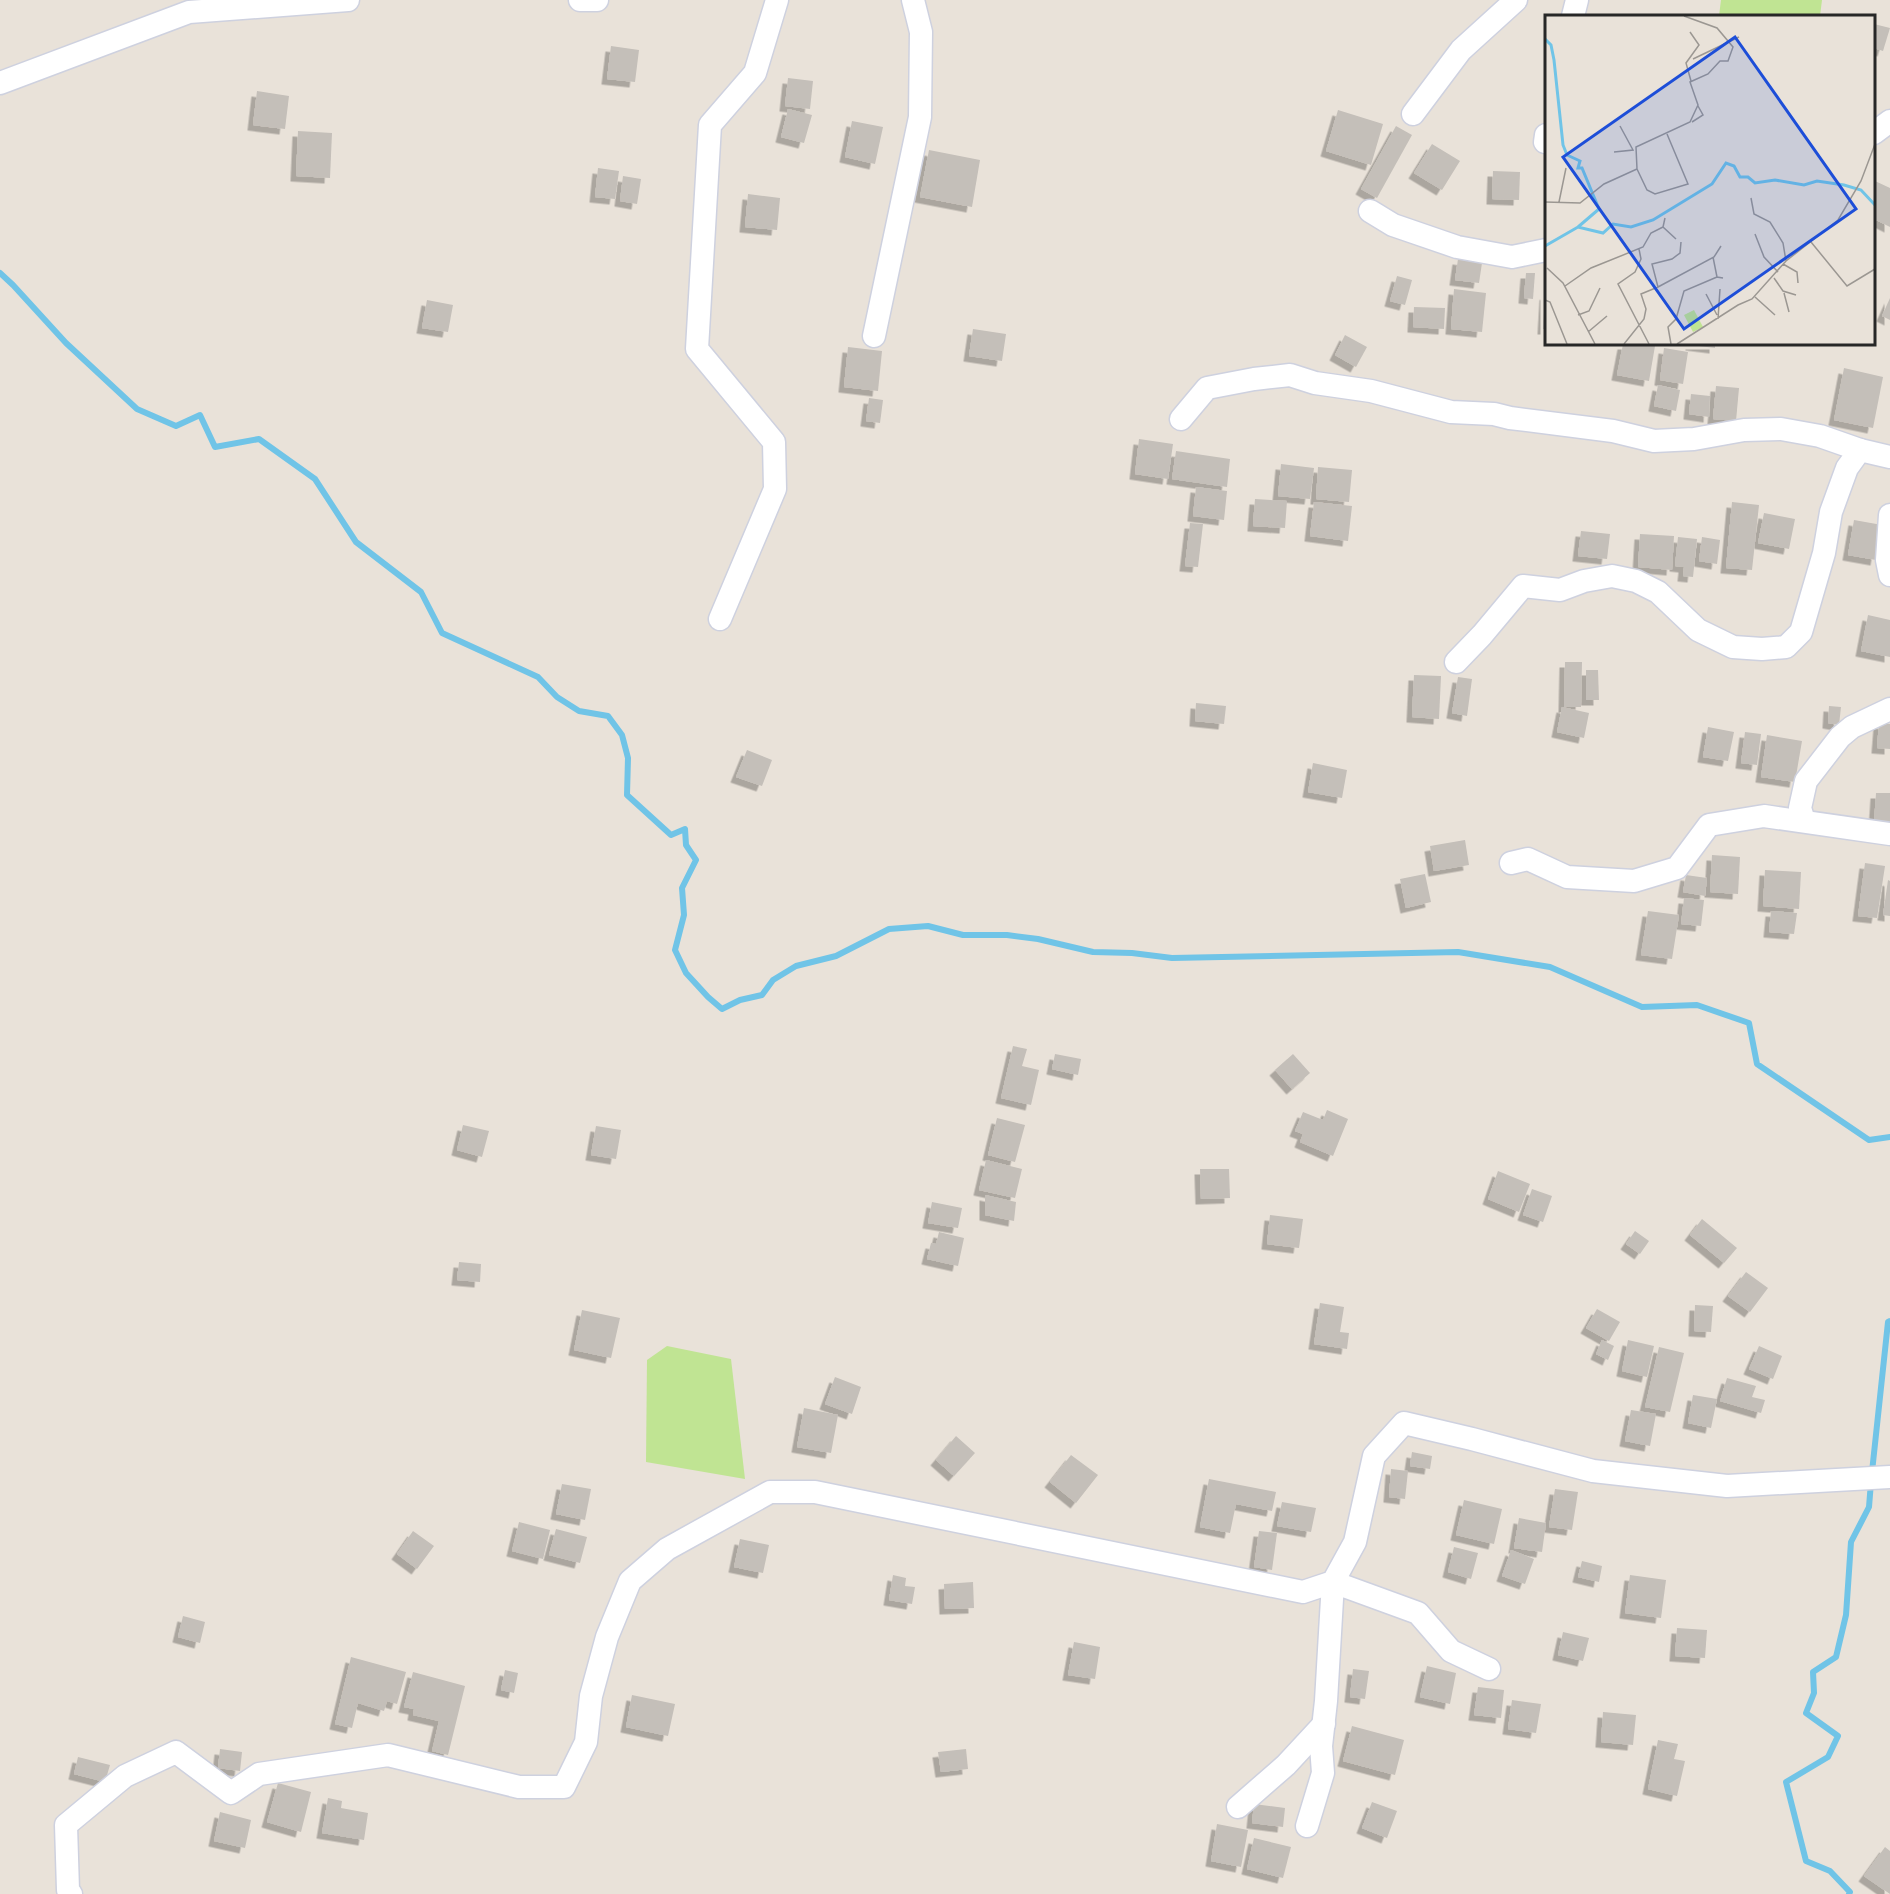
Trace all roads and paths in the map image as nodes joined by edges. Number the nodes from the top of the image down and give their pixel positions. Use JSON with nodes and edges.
{"nodes":[{"id":1,"x":348,"y":0,"type":"edge"},
{"id":2,"x":580,"y":0,"type":"edge"},
{"id":3,"x":597,"y":0,"type":"edge"},
{"id":4,"x":777,"y":0,"type":"edge"},
{"id":5,"x":913,"y":0,"type":"edge"},
{"id":6,"x":1516,"y":0,"type":"edge"},
{"id":7,"x":1576,"y":0,"type":"edge"},
{"id":8,"x":1573,"y":15,"type":"edge"},
{"id":9,"x":0,"y":82,"type":"edge"},
{"id":10,"x":1413,"y":114,"type":"dead end"},
{"id":11,"x":1890,"y":121,"type":"edge"},
{"id":12,"x":1875,"y":132,"type":"edge"},
{"id":13,"x":1370,"y":211,"type":"dead end"},
{"id":14,"x":1545,"y":250,"type":"edge"},
{"id":15,"x":874,"y":336,"type":"dead end"},
{"id":16,"x":1181,"y":419,"type":"dead end"},
{"id":17,"x":1860,"y":450,"type":"junction"},
{"id":18,"x":1890,"y":457,"type":"edge"},
{"id":19,"x":1890,"y":515,"type":"edge"},
{"id":20,"x":1890,"y":574,"type":"edge"},
{"id":21,"x":720,"y":620,"type":"dead end"},
{"id":22,"x":1456,"y":662,"type":"dead end"},
{"id":23,"x":1890,"y":709,"type":"edge"},
{"id":24,"x":1804,"y":821,"type":"junction"},
{"id":25,"x":1890,"y":834,"type":"edge"},
{"id":26,"x":1511,"y":863,"type":"dead end"},
{"id":27,"x":1888,"y":1477,"type":"edge"},
{"id":28,"x":1333,"y":1582,"type":"junction"},
{"id":29,"x":1489,"y":1669,"type":"dead end"},
{"id":30,"x":1324,"y":1724,"type":"junction"},
{"id":31,"x":1238,"y":1807,"type":"dead end"},
{"id":32,"x":1307,"y":1826,"type":"dead end"},
{"id":33,"x":71,"y":1894,"type":"edge"}],
"edges":[{"from":1,"to":9,"type":"street"},
{"from":2,"to":3,"type":"street"},
{"from":4,"to":21,"type":"street"},
{"from":5,"to":15,"type":"street"},
{"from":6,"to":10,"type":"street"},
{"from":7,"to":8,"type":"street"},
{"from":11,"to":12,"type":"street"},
{"from":13,"to":14,"type":"street"},
{"from":16,"to":17,"type":"street"},
{"from":17,"to":18,"type":"street"},
{"from":17,"to":22,"type":"street"},
{"from":19,"to":20,"type":"street"},
{"from":23,"to":24,"type":"street"},
{"from":24,"to":25,"type":"street"},
{"from":24,"to":26,"type":"street"},
{"from":27,"to":28,"type":"street"},
{"from":28,"to":29,"type":"street"},
{"from":28,"to":30,"type":"street"},
{"from":28,"to":33,"type":"street"},
{"from":30,"to":31,"type":"street"},
{"from":30,"to":32,"type":"street"}]}
